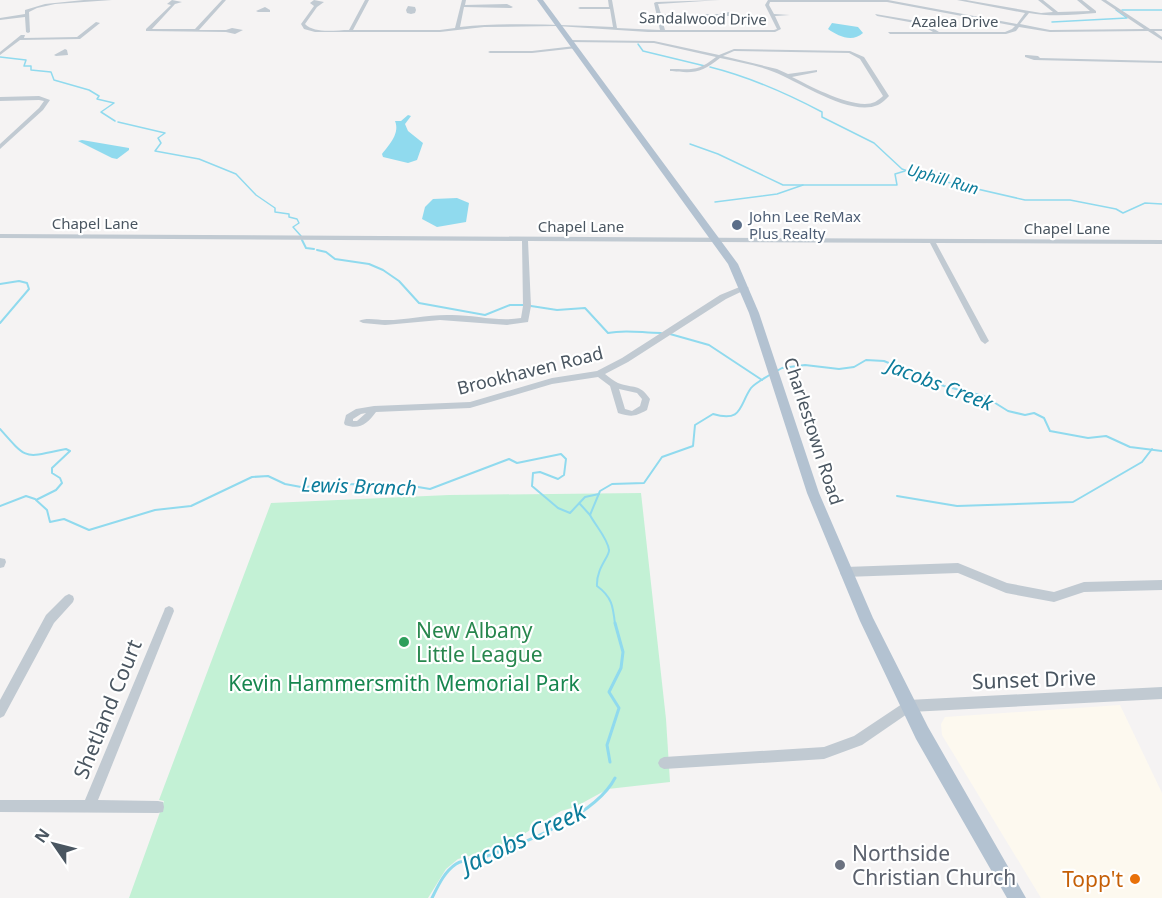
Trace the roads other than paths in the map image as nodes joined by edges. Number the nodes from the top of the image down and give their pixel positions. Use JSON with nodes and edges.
{"nodes":[{"id":1,"x":17,"y":0,"type":"edge"},
{"id":2,"x":110,"y":0,"type":"edge"},
{"id":3,"x":224,"y":0,"type":"edge"},
{"id":4,"x":272,"y":0,"type":"edge"},
{"id":5,"x":367,"y":0,"type":"edge"},
{"id":6,"x":464,"y":0,"type":"edge"},
{"id":7,"x":540,"y":0,"type":"edge"},
{"id":8,"x":610,"y":0,"type":"edge"},
{"id":9,"x":718,"y":0,"type":"edge"},
{"id":10,"x":831,"y":0,"type":"edge"},
{"id":11,"x":959,"y":0,"type":"edge"},
{"id":12,"x":1040,"y":0,"type":"edge"},
{"id":13,"x":1079,"y":0,"type":"edge"},
{"id":14,"x":1103,"y":0,"type":"edge"},
{"id":15,"x":26,"y":1,"type":"edge"},
{"id":16,"x":415,"y":1,"type":"edge"},
{"id":17,"x":996,"y":3,"type":"edge"},
{"id":18,"x":36,"y":4,"type":"junction"},
{"id":19,"x":173,"y":4,"type":"dead end"},
{"id":20,"x":316,"y":6,"type":"dead end"},
{"id":21,"x":462,"y":6,"type":"junction"},
{"id":22,"x":498,"y":6,"type":"dead end"},
{"id":23,"x":412,"y":7,"type":"dead end"},
{"id":24,"x":265,"y":8,"type":"dead end"},
{"id":25,"x":580,"y":8,"type":"dead end"},
{"id":26,"x":612,"y":8,"type":"junction"},
{"id":27,"x":1028,"y":12,"type":"junction"},
{"id":28,"x":1058,"y":14,"type":"junction"},
{"id":29,"x":658,"y":15,"type":"junction"},
{"id":30,"x":719,"y":15,"type":"dead end"},
{"id":31,"x":772,"y":15,"type":"junction"},
{"id":32,"x":788,"y":15,"type":"dead end"},
{"id":33,"x":877,"y":15,"type":"dead end"},
{"id":34,"x":27,"y":16,"type":"junction"},
{"id":35,"x":0,"y":19,"type":"edge"},
{"id":36,"x":98,"y":23,"type":"dead end"},
{"id":37,"x":1018,"y":25,"type":"junction"},
{"id":38,"x":559,"y":26,"type":"junction"},
{"id":39,"x":604,"y":28,"type":"junction"},
{"id":40,"x":457,"y":29,"type":"junction"},
{"id":41,"x":193,"y":31,"type":"junction"},
{"id":42,"x":226,"y":31,"type":"dead end"},
{"id":43,"x":350,"y":31,"type":"junction"},
{"id":44,"x":663,"y":31,"type":"junction"},
{"id":45,"x":1150,"y":31,"type":"junction"},
{"id":46,"x":1162,"y":31,"type":"edge"},
{"id":47,"x":890,"y":33,"type":"dead end"},
{"id":48,"x":939,"y":33,"type":"junction"},
{"id":49,"x":80,"y":38,"type":"junction"},
{"id":50,"x":20,"y":39,"type":"junction"},
{"id":51,"x":1162,"y":39,"type":"edge"},
{"id":52,"x":572,"y":43,"type":"junction"},
{"id":53,"x":65,"y":50,"type":"dead end"},
{"id":54,"x":490,"y":52,"type":"dead end"},
{"id":55,"x":0,"y":54,"type":"edge"},
{"id":56,"x":718,"y":57,"type":"junction"},
{"id":57,"x":1038,"y":57,"type":"dead end"},
{"id":58,"x":1162,"y":62,"type":"edge"},
{"id":59,"x":672,"y":70,"type":"dead end"},
{"id":60,"x":815,"y":71,"type":"dead end"},
{"id":61,"x":788,"y":76,"type":"junction"},
{"id":62,"x":0,"y":99,"type":"edge"},
{"id":63,"x":0,"y":147,"type":"edge"},
{"id":64,"x":0,"y":236,"type":"edge"},
{"id":65,"x":525,"y":239,"type":"junction"},
{"id":66,"x":718,"y":240,"type":"junction"},
{"id":67,"x":932,"y":241,"type":"junction"},
{"id":68,"x":1162,"y":242,"type":"edge"},
{"id":69,"x":745,"y":288,"type":"junction"},
{"id":70,"x":363,"y":321,"type":"dead end"},
{"id":71,"x":985,"y":341,"type":"dead end"},
{"id":72,"x":598,"y":374,"type":"junction"},
{"id":73,"x":614,"y":385,"type":"dead end"},
{"id":74,"x":374,"y":409,"type":"dead end"},
{"id":75,"x":845,"y":572,"type":"junction"},
{"id":76,"x":1162,"y":585,"type":"edge"},
{"id":77,"x":69,"y":599,"type":"dead end"},
{"id":78,"x":169,"y":611,"type":"dead end"},
{"id":79,"x":1162,"y":693,"type":"edge"},
{"id":80,"x":908,"y":706,"type":"junction"},
{"id":81,"x":0,"y":712,"type":"edge"},
{"id":82,"x":664,"y":763,"type":"dead end"},
{"id":83,"x":0,"y":806,"type":"edge"},
{"id":84,"x":89,"y":806,"type":"junction"},
{"id":85,"x":158,"y":807,"type":"dead end"},
{"id":86,"x":1017,"y":898,"type":"edge"}],
"edges":[{"from":1,"to":15,"type":"street"},
{"from":2,"to":18,"type":"street"},
{"from":3,"to":41,"type":"street"},
{"from":4,"to":24,"type":"street"},
{"from":5,"to":43,"type":"street"},
{"from":6,"to":21,"type":"street"},
{"from":7,"to":38,"type":"main road","name":"Charlestown Road"},
{"from":8,"to":26,"type":"street"},
{"from":9,"to":29,"type":"street"},
{"from":10,"to":31,"type":"street","name":"Sandalwood Drive"},
{"from":10,"to":37,"type":"street"},
{"from":11,"to":17,"type":"street"},
{"from":12,"to":28,"type":"street"},
{"from":13,"to":28,"type":"street"},
{"from":14,"to":45,"type":"street"},
{"from":15,"to":18,"type":"street"},
{"from":16,"to":23,"type":"street"},
{"from":17,"to":27,"type":"street"},
{"from":18,"to":34,"type":"street"},
{"from":19,"to":41,"type":"street"},
{"from":20,"to":43,"type":"street","name":"Sandalwood Drive"},
{"from":21,"to":22,"type":"street"},
{"from":21,"to":40,"type":"street"},
{"from":25,"to":26,"type":"street"},
{"from":26,"to":39,"type":"street"},
{"from":27,"to":28,"type":"street"},
{"from":27,"to":37,"type":"street"},
{"from":29,"to":30,"type":"street"},
{"from":29,"to":44,"type":"street"},
{"from":31,"to":32,"type":"street"},
{"from":31,"to":44,"type":"street","name":"Sandalwood Drive"},
{"from":33,"to":48,"type":"street"},
{"from":34,"to":35,"type":"street"},
{"from":34,"to":50,"type":"street"},
{"from":36,"to":49,"type":"street"},
{"from":37,"to":45,"type":"street"},
{"from":37,"to":48,"type":"street","name":"Azalea Drive"},
{"from":38,"to":39,"type":"street","name":"Sandalwood Drive"},
{"from":38,"to":40,"type":"street","name":"Sandalwood Drive"},
{"from":38,"to":52,"type":"main road","name":"Charlestown Road"},
{"from":39,"to":44,"type":"street","name":"Sandalwood Drive"},
{"from":40,"to":43,"type":"street","name":"Sandalwood Drive"},
{"from":41,"to":42,"type":"street"},
{"from":45,"to":46,"type":"street"},
{"from":45,"to":51,"type":"street"},
{"from":47,"to":48,"type":"street","name":"Azalea Drive"},
{"from":49,"to":50,"type":"street"},
{"from":49,"to":53,"type":"street"},
{"from":50,"to":55,"type":"street"},
{"from":52,"to":54,"type":"street"},
{"from":52,"to":56,"type":"street"},
{"from":52,"to":66,"type":"main road","name":"Charlestown Road"},
{"from":56,"to":59,"type":"street"},
{"from":56,"to":61,"type":"street"},
{"from":56,"to":61,"type":"street"},
{"from":57,"to":58,"type":"street"},
{"from":60,"to":61,"type":"street"},
{"from":62,"to":63,"type":"street"},
{"from":64,"to":65,"type":"street","name":"Chapel Lane"},
{"from":65,"to":66,"type":"street","name":"Chapel Lane"},
{"from":65,"to":70,"type":"street"},
{"from":66,"to":67,"type":"street","name":"Chapel Lane"},
{"from":66,"to":69,"type":"main road","name":"Charlestown Road"},
{"from":67,"to":68,"type":"street","name":"Chapel Lane"},
{"from":67,"to":71,"type":"street"},
{"from":69,"to":72,"type":"street","name":"Brookhaven Road"},
{"from":69,"to":75,"type":"main road","name":"Charlestown Road"},
{"from":72,"to":73,"type":"street"},
{"from":72,"to":74,"type":"street","name":"Brookhaven Road"},
{"from":75,"to":76,"type":"street"},
{"from":75,"to":80,"type":"main road","name":"Charlestown Road"},
{"from":77,"to":81,"type":"street"},
{"from":78,"to":84,"type":"street","name":"Shetland Court"},
{"from":79,"to":80,"type":"street","name":"Sunset Drive"},
{"from":80,"to":82,"type":"street"},
{"from":80,"to":86,"type":"main road","name":"Charlestown Road"},
{"from":83,"to":84,"type":"street","name":"Shetland Court"},
{"from":84,"to":85,"type":"street"}]}
